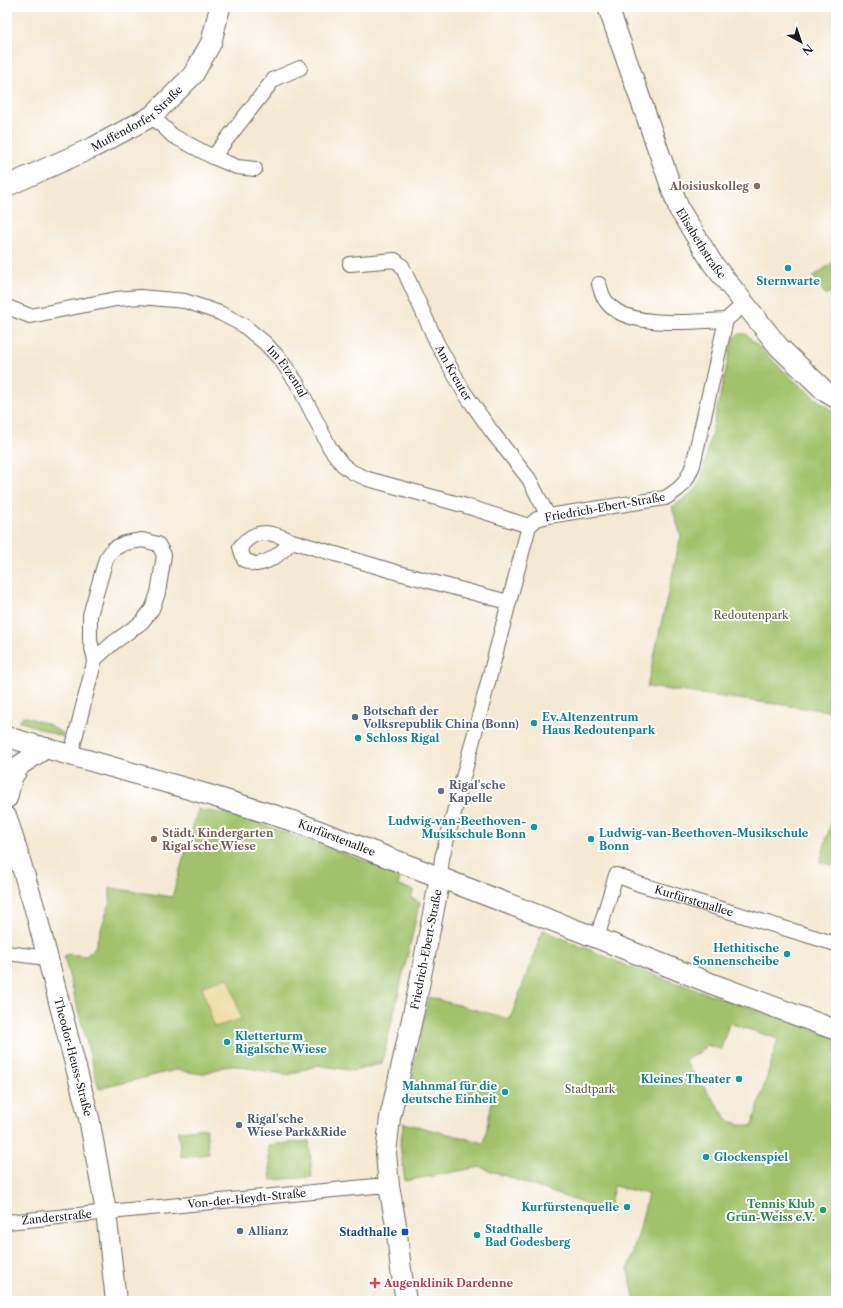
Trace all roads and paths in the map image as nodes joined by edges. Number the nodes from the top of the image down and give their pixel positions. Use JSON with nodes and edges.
{"nodes":[{"id":1,"x":220,"y":7,"type":"edge"},
{"id":2,"x":608,"y":7,"type":"edge"},
{"id":3,"x":300,"y":68,"type":"dead end"},
{"id":4,"x":152,"y":116,"type":"junction"},
{"id":5,"x":213,"y":157,"type":"junction"},
{"id":6,"x":255,"y":170,"type":"dead end"},
{"id":7,"x":7,"y":186,"type":"edge"},
{"id":8,"x":350,"y":264,"type":"dead end"},
{"id":9,"x":599,"y":284,"type":"dead end"},
{"id":10,"x":744,"y":304,"type":"junction"},
{"id":11,"x":10,"y":308,"type":"dead end"},
{"id":12,"x":726,"y":320,"type":"junction"},
{"id":13,"x":836,"y":398,"type":"edge"},
{"id":14,"x":548,"y":516,"type":"junction"},
{"id":15,"x":529,"y":526,"type":"junction"},
{"id":16,"x":292,"y":541,"type":"dead end"},
{"id":17,"x":508,"y":602,"type":"junction"},
{"id":18,"x":95,"y":659,"type":"junction"},
{"id":19,"x":7,"y":737,"type":"edge"},
{"id":20,"x":46,"y":748,"type":"junction"},
{"id":21,"x":71,"y":754,"type":"junction"},
{"id":22,"x":7,"y":798,"type":"edge"},
{"id":23,"x":7,"y":818,"type":"edge"},
{"id":24,"x":440,"y":878,"type":"junction"},
{"id":25,"x":597,"y":938,"type":"junction"},
{"id":26,"x":836,"y":944,"type":"edge"},
{"id":27,"x":7,"y":953,"type":"edge"},
{"id":28,"x":47,"y":958,"type":"junction"},
{"id":29,"x":836,"y":1030,"type":"edge"},
{"id":30,"x":389,"y":1186,"type":"junction"},
{"id":31,"x":106,"y":1212,"type":"junction"},
{"id":32,"x":7,"y":1222,"type":"edge"},
{"id":33,"x":116,"y":1301,"type":"edge"},
{"id":34,"x":406,"y":1301,"type":"edge"}],
"edges":[{"from":1,"to":4,"type":"street","name":"Muffendorfer Straße"},
{"from":2,"to":10,"type":"street","name":"Elisabethstraße"},
{"from":3,"to":5,"type":"street"},
{"from":4,"to":5,"type":"street"},
{"from":4,"to":7,"type":"street","name":"Muffendorfer Straße"},
{"from":5,"to":6,"type":"street"},
{"from":8,"to":14,"type":"street","name":"Am Kreuter"},
{"from":9,"to":12,"type":"street"},
{"from":10,"to":12,"type":"street"},
{"from":10,"to":13,"type":"street","name":"Elisabethstraße"},
{"from":11,"to":15,"type":"street","name":"Im Etzental"},
{"from":12,"to":14,"type":"street","name":"Friedrich-Ebert-Straße"},
{"from":14,"to":15,"type":"street","name":"Friedrich-Ebert-Straße"},
{"from":15,"to":17,"type":"street","name":"Friedrich-Ebert-Straße"},
{"from":16,"to":17,"type":"street"},
{"from":17,"to":24,"type":"street","name":"Friedrich-Ebert-Straße"},
{"from":18,"to":18,"type":"street"},
{"from":18,"to":21,"type":"street"},
{"from":19,"to":20,"type":"street","name":"Kurfürstenallee"},
{"from":20,"to":21,"type":"street","name":"Kurfürstenallee"},
{"from":20,"to":22,"type":"street"},
{"from":21,"to":24,"type":"street","name":"Kurfürstenallee"},
{"from":23,"to":28,"type":"street","name":"Theodor-Heuss-Straße"},
{"from":24,"to":25,"type":"street","name":"Kurfürstenallee"},
{"from":24,"to":30,"type":"street","name":"Friedrich-Ebert-Straße"},
{"from":25,"to":26,"type":"street","name":"Kurfürstenallee"},
{"from":25,"to":29,"type":"street","name":"Kurfürstenallee"},
{"from":27,"to":28,"type":"street"},
{"from":28,"to":31,"type":"street","name":"Theodor-Heuss-Straße"},
{"from":30,"to":31,"type":"street","name":"Von-der-Heydt-Straße"},
{"from":30,"to":34,"type":"street","name":"Friedrich-Ebert-Straße"},
{"from":31,"to":32,"type":"street","name":"Zanderstraße"},
{"from":31,"to":33,"type":"street","name":"Theodor-Heuss-Straße"}]}
